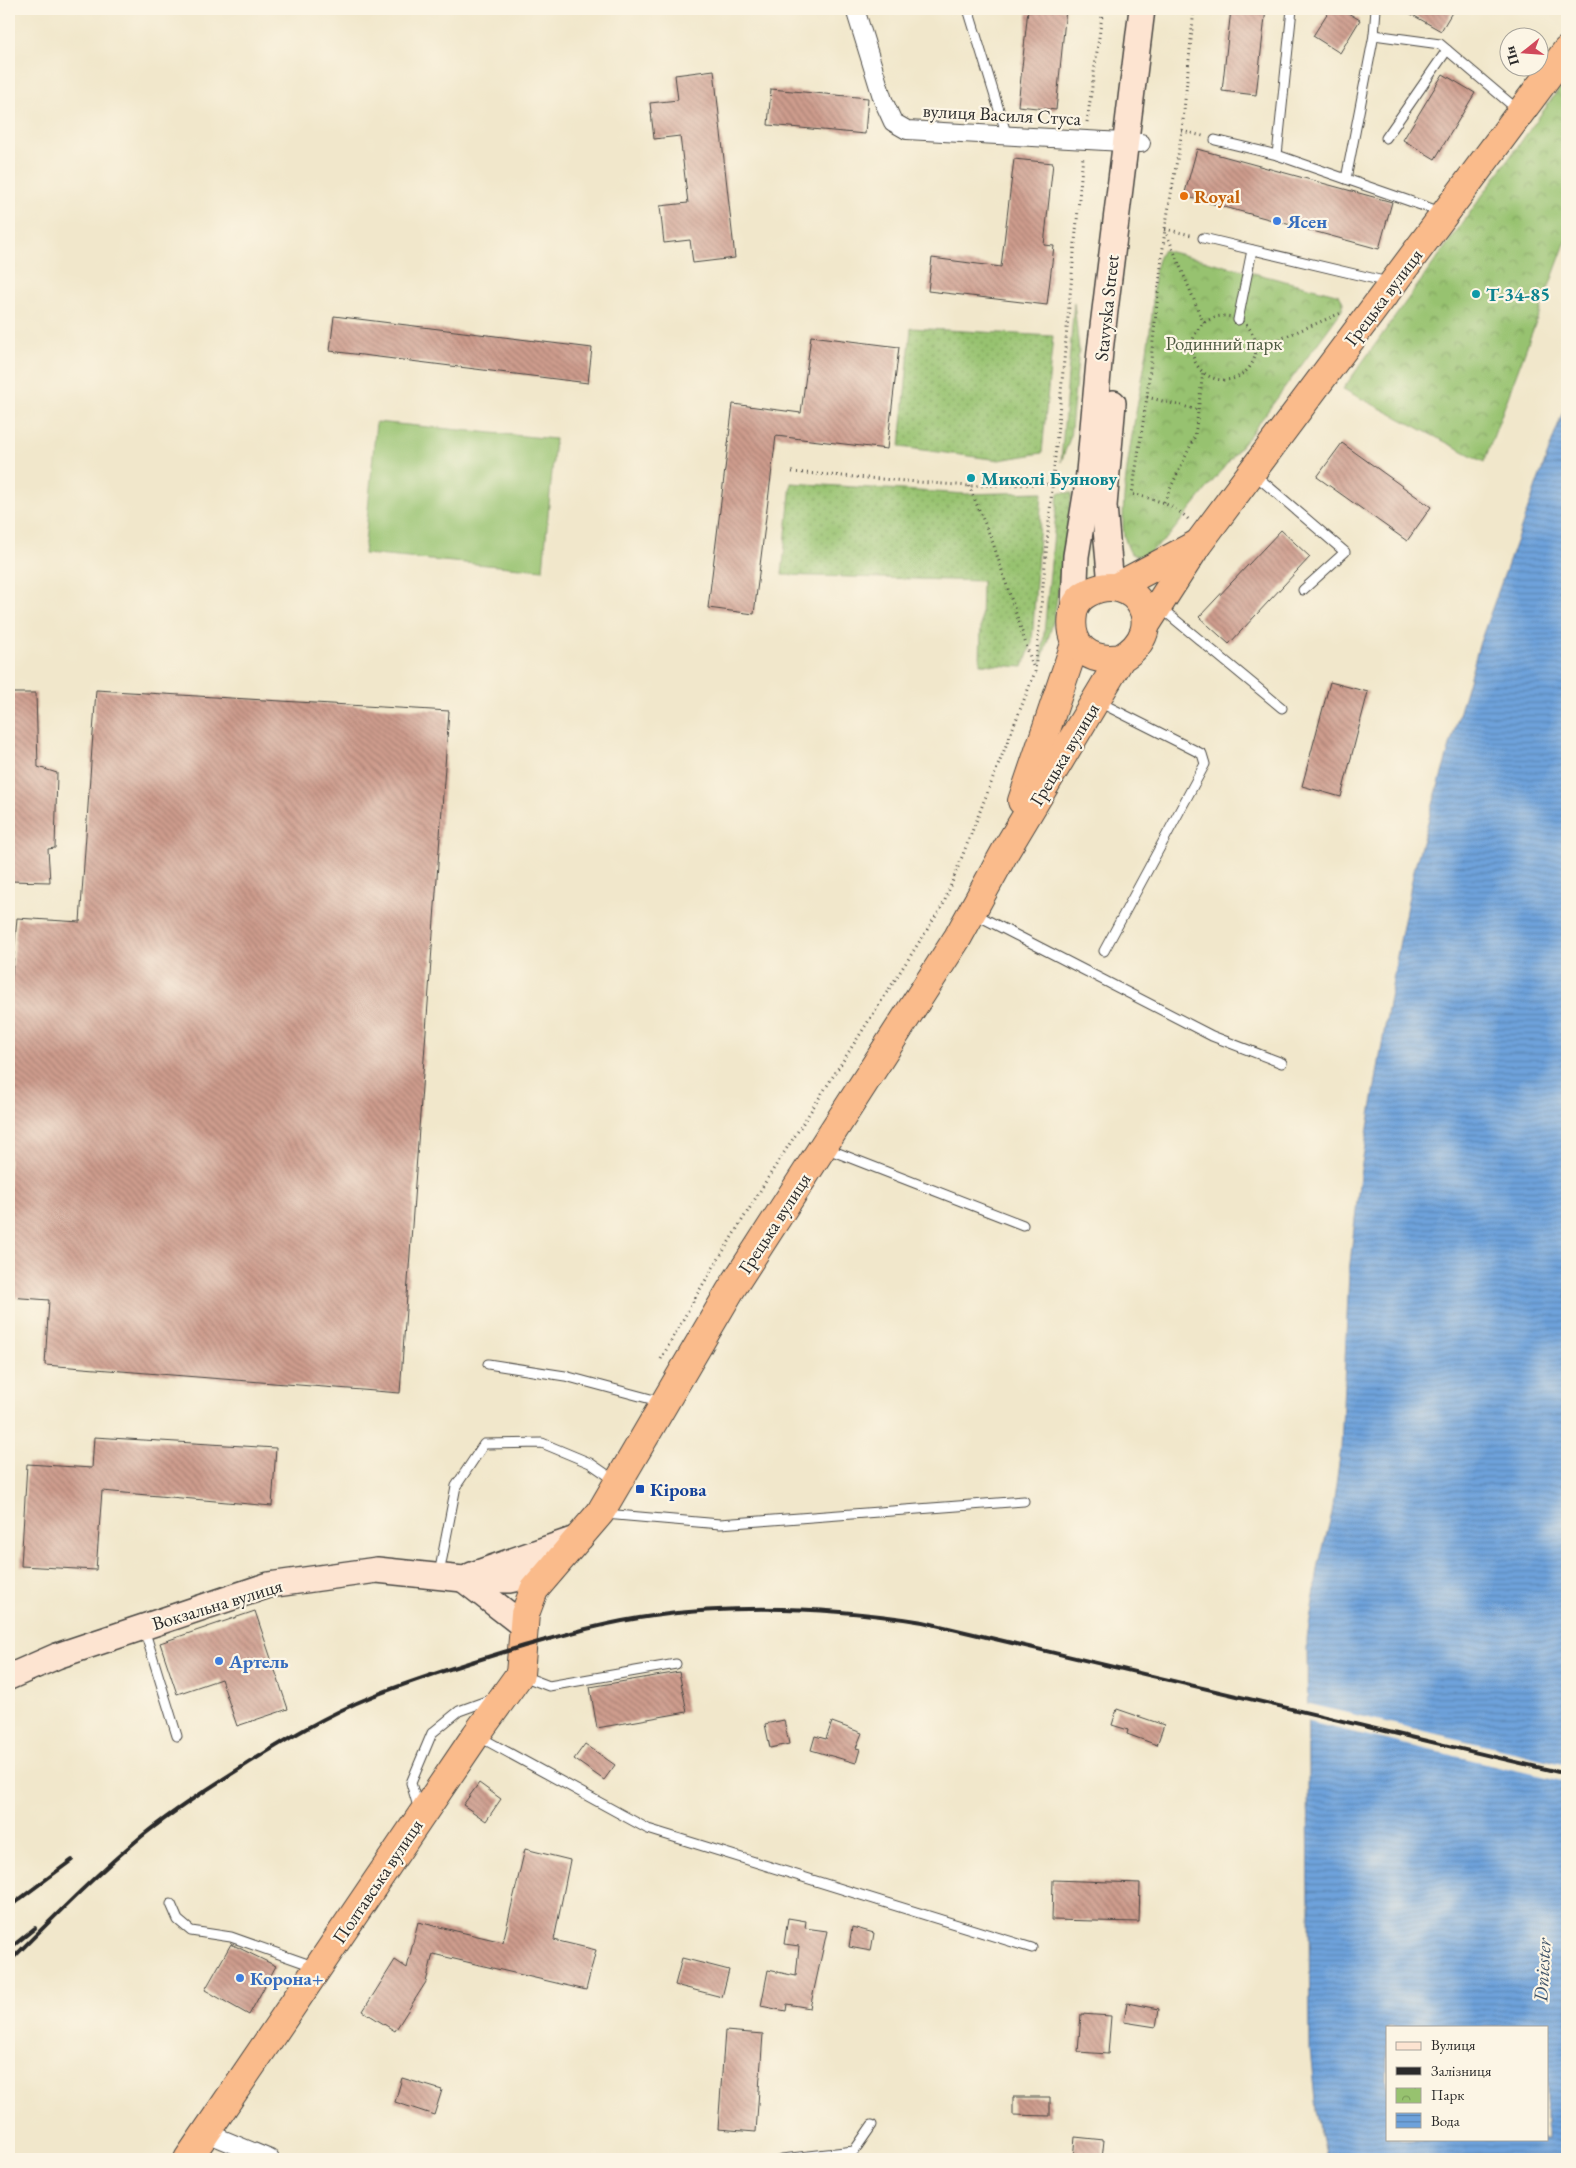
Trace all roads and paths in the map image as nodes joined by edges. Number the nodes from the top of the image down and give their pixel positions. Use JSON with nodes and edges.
{"nodes":[{"id":1,"x":855,"y":9,"type":"edge"},
{"id":2,"x":968,"y":9,"type":"edge"},
{"id":3,"x":1103,"y":9,"type":"edge"},
{"id":4,"x":1142,"y":9,"type":"edge"},
{"id":5,"x":1158,"y":9,"type":"edge"},
{"id":6,"x":1194,"y":9,"type":"edge"},
{"id":7,"x":1292,"y":9,"type":"edge"},
{"id":8,"x":1376,"y":9,"type":"edge"},
{"id":9,"x":1374,"y":36,"type":"junction"},
{"id":10,"x":1447,"y":50,"type":"junction"},
{"id":11,"x":1567,"y":50,"type":"edge"},
{"id":12,"x":1521,"y":113,"type":"junction"},
{"id":13,"x":1182,"y":131,"type":"junction"},
{"id":14,"x":1007,"y":136,"type":"junction"},
{"id":15,"x":1386,"y":138,"type":"dead end"},
{"id":16,"x":1085,"y":140,"type":"junction"},
{"id":17,"x":1215,"y":140,"type":"joint"},
{"id":18,"x":1134,"y":143,"type":"junction"},
{"id":19,"x":1277,"y":155,"type":"junction"},
{"id":20,"x":1346,"y":179,"type":"junction"},
{"id":21,"x":1446,"y":214,"type":"junction"},
{"id":22,"x":1165,"y":229,"type":"junction"},
{"id":23,"x":1203,"y":238,"type":"joint"},
{"id":24,"x":1252,"y":250,"type":"junction"},
{"id":25,"x":1394,"y":283,"type":"junction"},
{"id":26,"x":1344,"y":312,"type":"dead end"},
{"id":27,"x":1238,"y":320,"type":"junction"},
{"id":28,"x":1204,"y":324,"type":"junction"},
{"id":29,"x":1256,"y":349,"type":"junction"},
{"id":30,"x":1203,"y":372,"type":"junction"},
{"id":31,"x":1147,"y":397,"type":"junction"},
{"id":32,"x":1198,"y":410,"type":"junction"},
{"id":33,"x":792,"y":472,"type":"dead end"},
{"id":34,"x":1252,"y":472,"type":"junction"},
{"id":35,"x":1052,"y":484,"type":"junction"},
{"id":36,"x":969,"y":486,"type":"junction"},
{"id":37,"x":1164,"y":502,"type":"junction"},
{"id":38,"x":1201,"y":540,"type":"junction"},
{"id":39,"x":1114,"y":586,"type":"junction"},
{"id":40,"x":1303,"y":590,"type":"dead end"},
{"id":41,"x":1074,"y":607,"type":"junction"},
{"id":42,"x":1153,"y":614,"type":"junction"},
{"id":43,"x":1076,"y":641,"type":"junction"},
{"id":44,"x":1121,"y":658,"type":"junction"},
{"id":45,"x":1035,"y":672,"type":"junction"},
{"id":46,"x":1096,"y":700,"type":"junction"},
{"id":47,"x":1282,"y":708,"type":"dead end"},
{"id":48,"x":1006,"y":850,"type":"junction"},
{"id":49,"x":972,"y":912,"type":"junction"},
{"id":50,"x":1104,"y":951,"type":"dead end"},
{"id":51,"x":1282,"y":1063,"type":"dead end"},
{"id":52,"x":823,"y":1148,"type":"junction"},
{"id":53,"x":1023,"y":1225,"type":"dead end"},
{"id":54,"x":488,"y":1364,"type":"dead end"},
{"id":55,"x":658,"y":1367,"type":"dead end"},
{"id":56,"x":664,"y":1402,"type":"junction"},
{"id":57,"x":618,"y":1483,"type":"junction"},
{"id":58,"x":1024,"y":1501,"type":"dead end"},
{"id":59,"x":600,"y":1513,"type":"junction"},
{"id":60,"x":581,"y":1536,"type":"junction"},
{"id":61,"x":438,"y":1576,"type":"junction"},
{"id":62,"x":463,"y":1579,"type":"junction"},
{"id":63,"x":543,"y":1581,"type":"junction"},
{"id":64,"x":143,"y":1627,"type":"junction"},
{"id":65,"x":525,"y":1627,"type":"junction"},
{"id":66,"x":676,"y":1664,"type":"dead end"},
{"id":67,"x":9,"y":1677,"type":"edge"},
{"id":68,"x":512,"y":1685,"type":"junction"},
{"id":69,"x":476,"y":1735,"type":"junction"},
{"id":70,"x":177,"y":1736,"type":"dead end"},
{"id":71,"x":420,"y":1816,"type":"junction"},
{"id":72,"x":171,"y":1904,"type":"dead end"},
{"id":73,"x":1032,"y":1948,"type":"dead end"},
{"id":74,"x":318,"y":1968,"type":"junction"},
{"id":75,"x":872,"y":2125,"type":"dead end"},
{"id":76,"x":207,"y":2133,"type":"junction"},
{"id":77,"x":188,"y":2159,"type":"edge"},
{"id":78,"x":270,"y":2159,"type":"edge"},
{"id":79,"x":782,"y":2159,"type":"edge"}],
"edges":[{"from":1,"to":14,"type":"street","name":"вулиця Василя Стуса"},
{"from":2,"to":14,"type":"lane"},
{"from":3,"to":16,"type":"path"},
{"from":4,"to":18,"type":"main road","name":"Stavyska Street"},
{"from":5,"to":18,"type":"main road","name":"Stavyska Street"},
{"from":6,"to":13,"type":"path"},
{"from":7,"to":19,"type":"lane"},
{"from":8,"to":9,"type":"lane"},
{"from":9,"to":10,"type":"lane"},
{"from":9,"to":20,"type":"lane"},
{"from":10,"to":12,"type":"lane"},
{"from":10,"to":15,"type":"lane"},
{"from":11,"to":12,"type":"highway","name":"Грецька вулиця"},
{"from":12,"to":21,"type":"highway","name":"Грецька вулиця"},
{"from":13,"to":17,"type":"path"},
{"from":13,"to":22,"type":"path"},
{"from":14,"to":16,"type":"street","name":"вулиця Василя Стуса"},
{"from":16,"to":18,"type":"street","name":"вулиця Василя Стуса"},
{"from":16,"to":35,"type":"path"},
{"from":17,"to":19,"type":"lane"},
{"from":18,"to":39,"type":"main road","name":"Stavyska Street"},
{"from":18,"to":41,"type":"main road","name":"Stavyska Street"},
{"from":19,"to":20,"type":"lane"},
{"from":20,"to":21,"type":"lane"},
{"from":21,"to":25,"type":"highway","name":"Грецька вулиця"},
{"from":22,"to":23,"type":"path"},
{"from":22,"to":28,"type":"path"},
{"from":22,"to":31,"type":"path"},
{"from":23,"to":24,"type":"lane"},
{"from":24,"to":25,"type":"lane"},
{"from":24,"to":27,"type":"lane"},
{"from":25,"to":34,"type":"highway","name":"Грецька вулиця"},
{"from":26,"to":29,"type":"path"},
{"from":27,"to":28,"type":"path"},
{"from":27,"to":29,"type":"path"},
{"from":28,"to":30,"type":"path"},
{"from":29,"to":30,"type":"path"},
{"from":30,"to":32,"type":"path"},
{"from":31,"to":32,"type":"path"},
{"from":31,"to":37,"type":"path"},
{"from":32,"to":37,"type":"path"},
{"from":33,"to":36,"type":"path"},
{"from":34,"to":38,"type":"highway","name":"Грецька вулиця"},
{"from":34,"to":40,"type":"lane"},
{"from":35,"to":36,"type":"path"},
{"from":35,"to":45,"type":"path"},
{"from":36,"to":45,"type":"path"},
{"from":37,"to":38,"type":"path"},
{"from":38,"to":39,"type":"highway","name":"Грецька вулиця"},
{"from":38,"to":42,"type":"highway","name":"Грецька вулиця"},
{"from":39,"to":41,"type":"highway"},
{"from":39,"to":42,"type":"highway"},
{"from":41,"to":43,"type":"highway"},
{"from":42,"to":44,"type":"highway"},
{"from":42,"to":47,"type":"lane"},
{"from":43,"to":44,"type":"highway"},
{"from":43,"to":48,"type":"highway","name":"Грецька вулиця"},
{"from":44,"to":46,"type":"highway","name":"Грецька вулиця"},
{"from":45,"to":55,"type":"path"},
{"from":46,"to":48,"type":"highway","name":"Грецька вулиця"},
{"from":46,"to":50,"type":"lane"},
{"from":48,"to":49,"type":"highway","name":"Грецька вулиця"},
{"from":49,"to":51,"type":"lane"},
{"from":49,"to":52,"type":"highway","name":"Грецька вулиця"},
{"from":52,"to":53,"type":"lane"},
{"from":52,"to":56,"type":"highway","name":"Грецька вулиця"},
{"from":54,"to":56,"type":"lane"},
{"from":56,"to":57,"type":"highway","name":"Грецька вулиця"},
{"from":57,"to":59,"type":"highway","name":"Грецька вулиця"},
{"from":57,"to":61,"type":"lane"},
{"from":58,"to":59,"type":"lane"},
{"from":59,"to":60,"type":"highway","name":"Грецька вулиця"},
{"from":60,"to":62,"type":"main road","name":"Вокзальна вулиця"},
{"from":60,"to":63,"type":"highway","name":"Грецька вулиця"},
{"from":61,"to":62,"type":"main road","name":"Вокзальна вулиця"},
{"from":61,"to":64,"type":"main road","name":"Вокзальна вулиця"},
{"from":62,"to":63,"type":"main road","name":"Вокзальна вулиця"},
{"from":62,"to":65,"type":"main road"},
{"from":63,"to":65,"type":"highway","name":"Полтавська вулиця"},
{"from":64,"to":67,"type":"main road","name":"Вокзальна вулиця"},
{"from":64,"to":70,"type":"lane"},
{"from":65,"to":68,"type":"highway","name":"Полтавська вулиця"},
{"from":66,"to":68,"type":"lane"},
{"from":68,"to":69,"type":"highway","name":"Полтавська вулиця"},
{"from":68,"to":71,"type":"lane"},
{"from":69,"to":71,"type":"highway","name":"Полтавська вулиця"},
{"from":69,"to":73,"type":"lane"},
{"from":71,"to":74,"type":"highway","name":"Полтавська вулиця"},
{"from":72,"to":74,"type":"lane"},
{"from":74,"to":76,"type":"highway","name":"Полтавська вулиця"},
{"from":75,"to":79,"type":"lane"},
{"from":76,"to":77,"type":"highway","name":"Полтавська вулиця"},
{"from":76,"to":78,"type":"street"}]}
